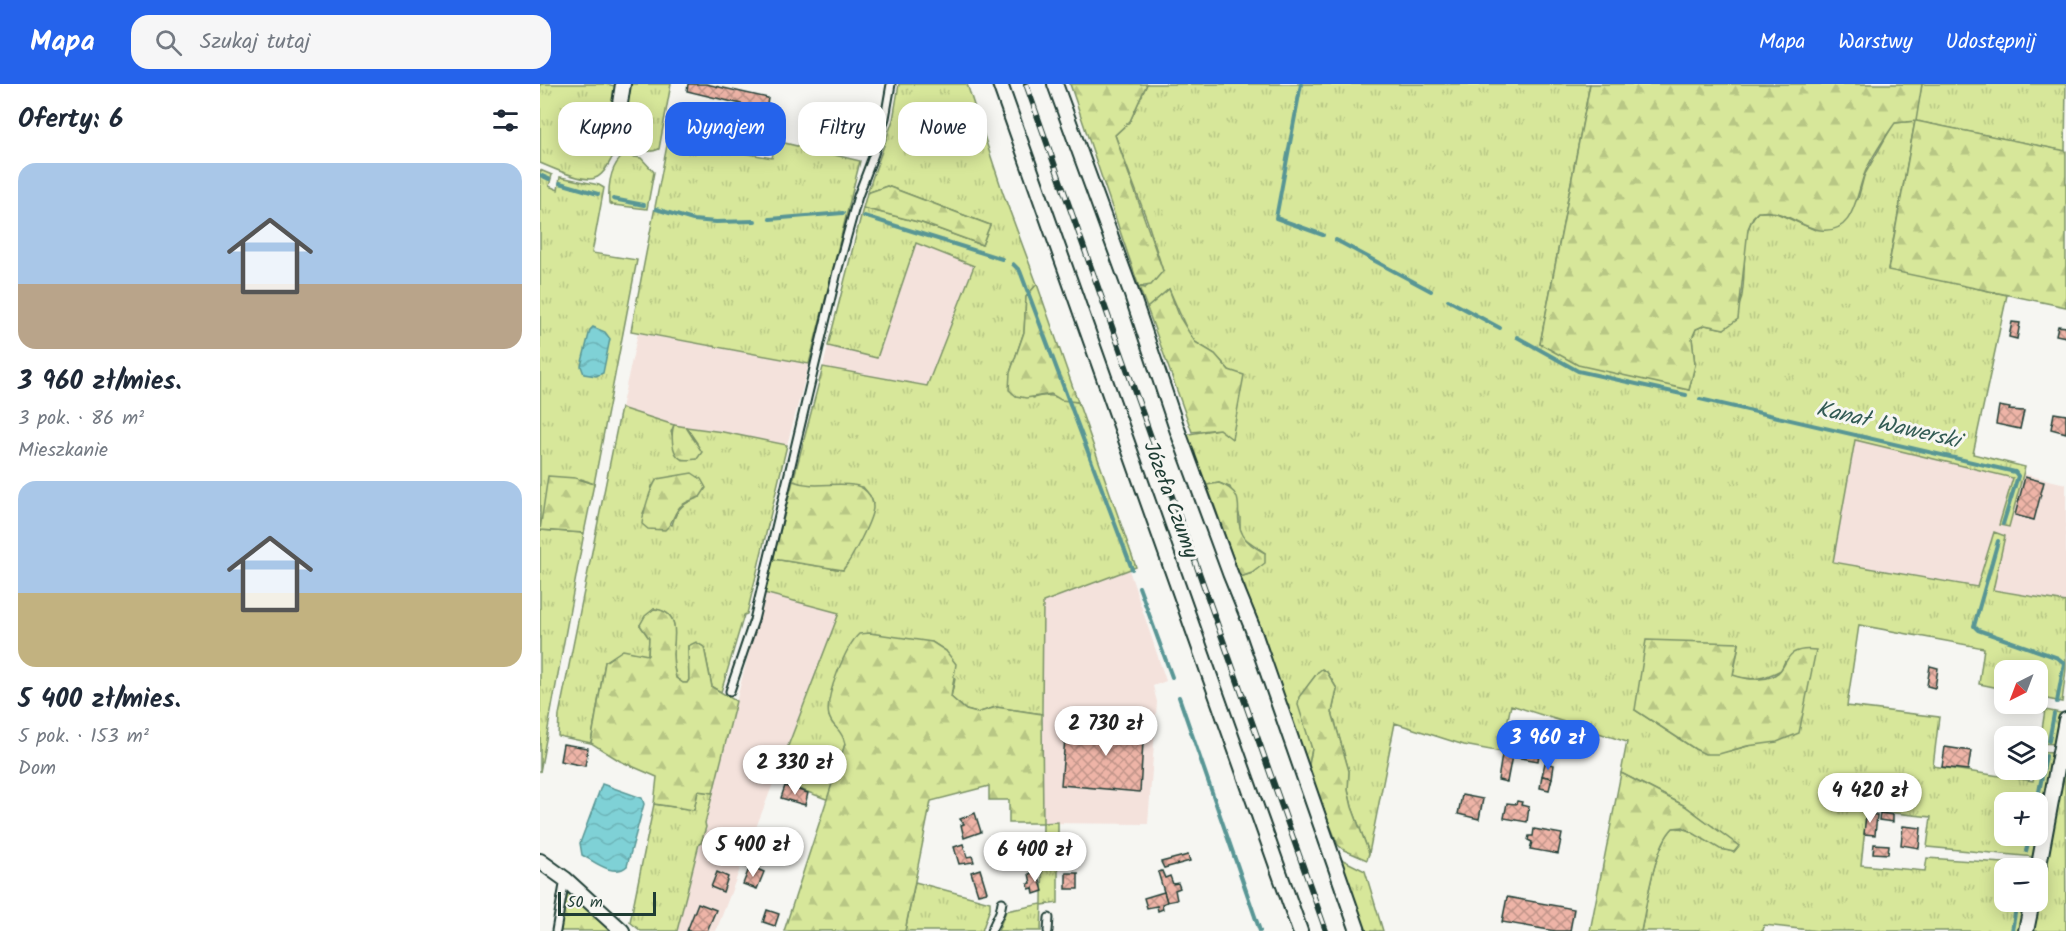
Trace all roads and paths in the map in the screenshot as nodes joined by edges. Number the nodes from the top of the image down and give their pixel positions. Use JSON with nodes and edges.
{"nodes":[{"id":1,"x":623,"y":84,"type":"edge"},
{"id":2,"x":891,"y":84,"type":"edge"},
{"id":3,"x":1000,"y":84,"type":"edge"},
{"id":4,"x":1055,"y":84,"type":"edge"},
{"id":5,"x":620,"y":102,"type":"edge"},
{"id":6,"x":730,"y":691,"type":"dead end"},
{"id":7,"x":2066,"y":720,"type":"edge"},
{"id":8,"x":2040,"y":858,"type":"edge"},
{"id":9,"x":540,"y":861,"type":"edge"},
{"id":10,"x":565,"y":879,"type":"junction"},
{"id":11,"x":1002,"y":902,"type":"dead end"},
{"id":12,"x":2030,"y":912,"type":"edge"},
{"id":13,"x":1049,"y":918,"type":"dead end"},
{"id":14,"x":556,"y":931,"type":"edge"},
{"id":15,"x":622,"y":931,"type":"edge"},
{"id":16,"x":991,"y":931,"type":"edge"},
{"id":17,"x":1048,"y":931,"type":"edge"},
{"id":18,"x":1300,"y":931,"type":"edge"},
{"id":19,"x":1358,"y":931,"type":"edge"},
{"id":20,"x":2026,"y":931,"type":"edge"}],
"edges":[{"from":1,"to":5,"type":"street"},
{"from":2,"to":6,"type":"lane"},
{"from":3,"to":18,"type":"street","name":"Józefa Czumy"},
{"from":4,"to":19,"type":"street"},
{"from":7,"to":8,"type":"street"},
{"from":9,"to":10,"type":"street"},
{"from":10,"to":14,"type":"lane"},
{"from":10,"to":15,"type":"street"},
{"from":11,"to":16,"type":"lane"},
{"from":12,"to":20,"type":"street"},
{"from":13,"to":17,"type":"lane"}]}
